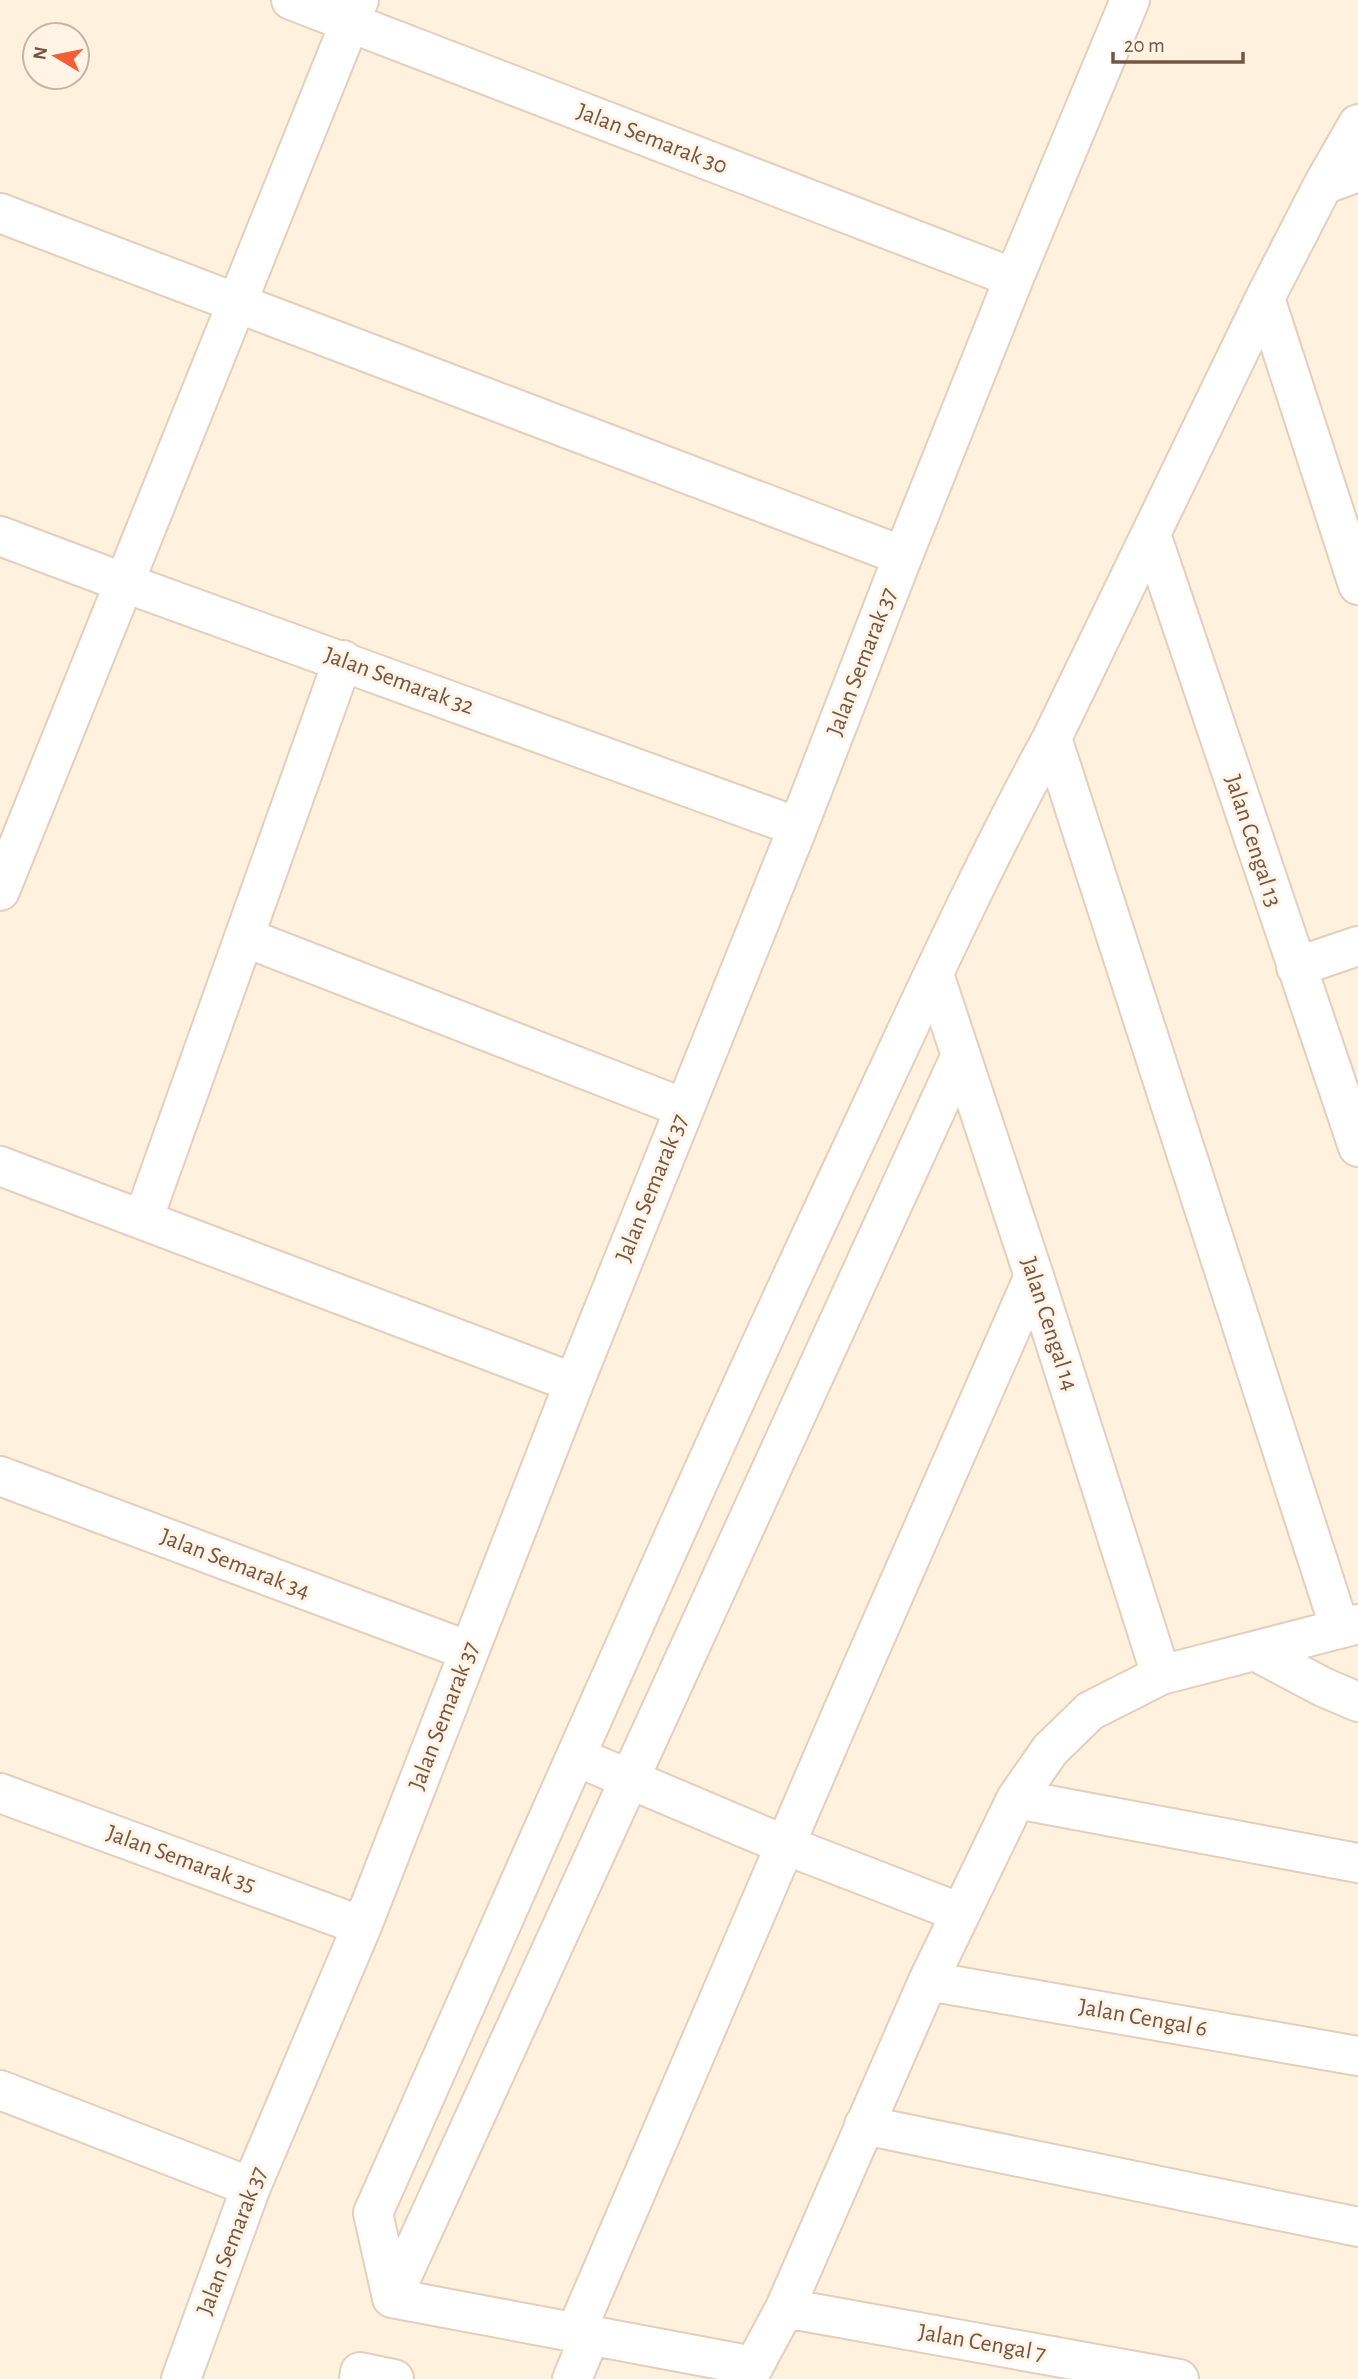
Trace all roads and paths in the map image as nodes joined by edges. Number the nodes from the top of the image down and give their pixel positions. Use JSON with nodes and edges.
{"nodes":[{"id":1,"x":291,"y":0,"type":"edge"},
{"id":2,"x":1125,"y":1,"type":"edge"},
{"id":3,"x":354,"y":11,"type":"edge"},
{"id":4,"x":1358,"y":124,"type":"edge"},
{"id":5,"x":1358,"y":172,"type":"edge"},
{"id":6,"x":1323,"y":185,"type":"junction"},
{"id":7,"x":0,"y":213,"type":"edge"},
{"id":8,"x":1014,"y":278,"type":"junction"},
{"id":9,"x":1265,"y":298,"type":"junction"},
{"id":10,"x":237,"y":303,"type":"junction"},
{"id":11,"x":1151,"y":534,"type":"junction"},
{"id":12,"x":0,"y":536,"type":"edge"},
{"id":13,"x":902,"y":556,"type":"junction"},
{"id":14,"x":125,"y":583,"type":"junction"},
{"id":15,"x":1358,"y":584,"type":"edge"},
{"id":16,"x":343,"y":660,"type":"junction"},
{"id":17,"x":1052,"y":738,"type":"junction"},
{"id":18,"x":798,"y":827,"type":"junction"},
{"id":19,"x":10,"y":838,"type":"edge"},
{"id":20,"x":0,"y":891,"type":"edge"},
{"id":21,"x":244,"y":937,"type":"junction"},
{"id":22,"x":1358,"y":946,"type":"edge"},
{"id":23,"x":1296,"y":967,"type":"junction"},
{"id":24,"x":934,"y":974,"type":"junction"},
{"id":25,"x":961,"y":1055,"type":"junction"},
{"id":26,"x":684,"y":1108,"type":"junction"},
{"id":27,"x":1358,"y":1147,"type":"edge"},
{"id":28,"x":0,"y":1166,"type":"edge"},
{"id":29,"x":143,"y":1220,"type":"junction"},
{"id":30,"x":1034,"y":1276,"type":"junction"},
{"id":31,"x":574,"y":1383,"type":"junction"},
{"id":32,"x":0,"y":1476,"type":"edge"},
{"id":33,"x":1349,"y":1626,"type":"edge"},
{"id":34,"x":470,"y":1651,"type":"junction"},
{"id":35,"x":1255,"y":1651,"type":"junction"},
{"id":36,"x":1161,"y":1675,"type":"junction"},
{"id":37,"x":1358,"y":1702,"type":"edge"},
{"id":38,"x":577,"y":1757,"type":"junction"},
{"id":39,"x":629,"y":1780,"type":"junction"},
{"id":40,"x":0,"y":1793,"type":"edge"},
{"id":41,"x":1016,"y":1799,"type":"junction"},
{"id":42,"x":785,"y":1845,"type":"junction"},
{"id":43,"x":1358,"y":1863,"type":"edge"},
{"id":44,"x":961,"y":1913,"type":"junction"},
{"id":45,"x":362,"y":1926,"type":"junction"},
{"id":46,"x":928,"y":1981,"type":"junction"},
{"id":47,"x":1358,"y":2056,"type":"edge"},
{"id":48,"x":0,"y":2090,"type":"edge"},
{"id":49,"x":864,"y":2125,"type":"junction"},
{"id":50,"x":251,"y":2187,"type":"junction"},
{"id":51,"x":1358,"y":2227,"type":"edge"},
{"id":52,"x":393,"y":2298,"type":"junction"},
{"id":53,"x":785,"y":2308,"type":"junction"},
{"id":54,"x":583,"y":2335,"type":"junction"},
{"id":55,"x":750,"y":2372,"type":"edge"},
{"id":56,"x":181,"y":2379,"type":"edge"},
{"id":57,"x":359,"y":2379,"type":"edge"},
{"id":58,"x":394,"y":2379,"type":"edge"},
{"id":59,"x":572,"y":2379,"type":"edge"},
{"id":60,"x":1180,"y":2379,"type":"edge"}],
"edges":[{"from":1,"to":3,"type":"street","name":"Jalan Semarak 30"},
{"from":2,"to":8,"type":"street","name":"Jalan Semarak 37"},
{"from":3,"to":8,"type":"street","name":"Jalan Semarak 30"},
{"from":3,"to":10,"type":"street"},
{"from":4,"to":6,"type":"street"},
{"from":5,"to":6,"type":"street"},
{"from":6,"to":9,"type":"street"},
{"from":7,"to":10,"type":"street"},
{"from":8,"to":13,"type":"street","name":"Jalan Semarak 37"},
{"from":9,"to":11,"type":"street"},
{"from":9,"to":15,"type":"street"},
{"from":10,"to":13,"type":"street"},
{"from":10,"to":14,"type":"street"},
{"from":11,"to":17,"type":"street"},
{"from":11,"to":23,"type":"street","name":"Jalan Cengal 13"},
{"from":12,"to":14,"type":"street","name":"Jalan Semarak 32"},
{"from":13,"to":18,"type":"street","name":"Jalan Semarak 37"},
{"from":14,"to":16,"type":"street","name":"Jalan Semarak 32"},
{"from":14,"to":19,"type":"street"},
{"from":16,"to":18,"type":"street","name":"Jalan Semarak 32"},
{"from":16,"to":21,"type":"street"},
{"from":17,"to":24,"type":"street"},
{"from":17,"to":33,"type":"street"},
{"from":18,"to":26,"type":"street","name":"Jalan Semarak 37"},
{"from":19,"to":20,"type":"street"},
{"from":21,"to":26,"type":"street"},
{"from":21,"to":29,"type":"street"},
{"from":22,"to":23,"type":"street"},
{"from":23,"to":27,"type":"street","name":"Jalan Cengal 13"},
{"from":24,"to":25,"type":"street","name":"Jalan Cengal 14"},
{"from":24,"to":38,"type":"street"},
{"from":25,"to":30,"type":"street","name":"Jalan Cengal 14"},
{"from":25,"to":39,"type":"street"},
{"from":26,"to":31,"type":"street","name":"Jalan Semarak 37"},
{"from":28,"to":29,"type":"street"},
{"from":29,"to":31,"type":"street"},
{"from":30,"to":36,"type":"street","name":"Jalan Cengal 14"},
{"from":30,"to":42,"type":"street"},
{"from":31,"to":34,"type":"street","name":"Jalan Semarak 37"},
{"from":32,"to":34,"type":"street","name":"Jalan Semarak 34"},
{"from":33,"to":35,"type":"street"},
{"from":34,"to":45,"type":"street","name":"Jalan Semarak 37"},
{"from":35,"to":36,"type":"street"},
{"from":35,"to":37,"type":"street"},
{"from":36,"to":41,"type":"street"},
{"from":38,"to":39,"type":"street"},
{"from":38,"to":52,"type":"street"},
{"from":39,"to":42,"type":"street"},
{"from":39,"to":52,"type":"street"},
{"from":40,"to":45,"type":"street","name":"Jalan Semarak 35"},
{"from":41,"to":43,"type":"street"},
{"from":41,"to":44,"type":"street"},
{"from":42,"to":44,"type":"street"},
{"from":42,"to":54,"type":"street"},
{"from":44,"to":46,"type":"street"},
{"from":45,"to":50,"type":"street","name":"Jalan Semarak 37"},
{"from":46,"to":47,"type":"street","name":"Jalan Cengal 6"},
{"from":46,"to":49,"type":"street"},
{"from":48,"to":50,"type":"street"},
{"from":49,"to":51,"type":"street"},
{"from":49,"to":53,"type":"street"},
{"from":50,"to":56,"type":"street","name":"Jalan Semarak 37"},
{"from":52,"to":54,"type":"street"},
{"from":53,"to":55,"type":"street"},
{"from":53,"to":60,"type":"street","name":"Jalan Cengal 7"},
{"from":54,"to":55,"type":"street"},
{"from":54,"to":59,"type":"street"},
{"from":57,"to":58,"type":"street"}]}
